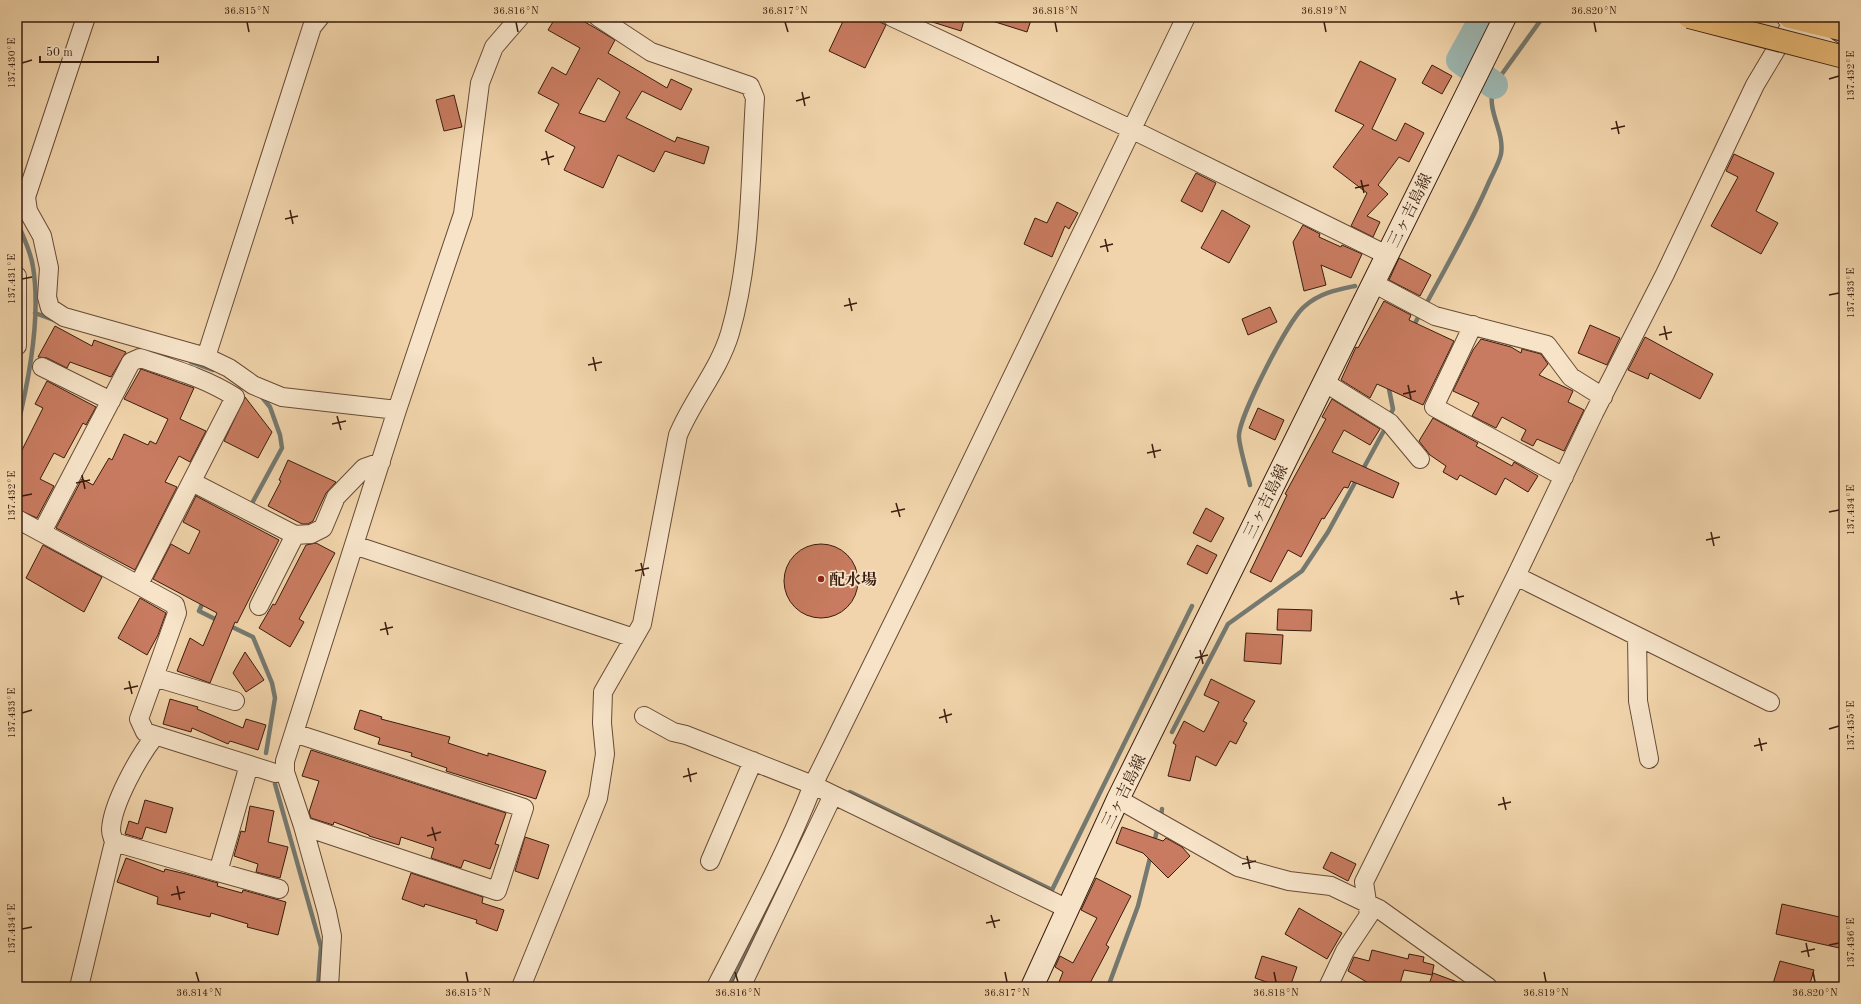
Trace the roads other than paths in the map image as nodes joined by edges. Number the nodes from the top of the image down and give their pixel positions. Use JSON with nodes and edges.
{"nodes":[{"id":1,"x":86,"y":17,"type":"edge"},
{"id":2,"x":320,"y":17,"type":"edge"},
{"id":3,"x":520,"y":17,"type":"edge"},
{"id":4,"x":598,"y":17,"type":"edge"},
{"id":5,"x":892,"y":17,"type":"edge"},
{"id":6,"x":1186,"y":17,"type":"edge"},
{"id":7,"x":1506,"y":17,"type":"edge"},
{"id":8,"x":1690,"y":17,"type":"edge"},
{"id":9,"x":1789,"y":19,"type":"edge"},
{"id":10,"x":1844,"y":30,"type":"edge"},
{"id":11,"x":1844,"y":58,"type":"edge"},
{"id":12,"x":1133,"y":130,"type":"junction"},
{"id":13,"x":1387,"y":255,"type":"junction"},
{"id":14,"x":17,"y":276,"type":"edge"},
{"id":15,"x":1373,"y":284,"type":"junction"},
{"id":16,"x":1473,"y":325,"type":"junction"},
{"id":17,"x":17,"y":346,"type":"edge"},
{"id":18,"x":206,"y":357,"type":"junction"},
{"id":19,"x":42,"y":367,"type":"dead end"},
{"id":20,"x":1324,"y":382,"type":"junction"},
{"id":21,"x":1603,"y":397,"type":"junction"},
{"id":22,"x":111,"y":401,"type":"junction"},
{"id":23,"x":397,"y":410,"type":"junction"},
{"id":24,"x":1420,"y":459,"type":"dead end"},
{"id":25,"x":381,"y":462,"type":"junction"},
{"id":26,"x":1564,"y":478,"type":"junction"},
{"id":27,"x":192,"y":482,"type":"junction"},
{"id":28,"x":17,"y":520,"type":"edge"},
{"id":29,"x":42,"y":532,"type":"junction"},
{"id":30,"x":296,"y":535,"type":"junction"},
{"id":31,"x":354,"y":545,"type":"junction"},
{"id":32,"x":1516,"y":576,"type":"junction"},
{"id":33,"x":140,"y":584,"type":"junction"},
{"id":34,"x":259,"y":606,"type":"dead end"},
{"id":35,"x":1637,"y":636,"type":"junction"},
{"id":36,"x":634,"y":638,"type":"junction"},
{"id":37,"x":154,"y":677,"type":"junction"},
{"id":38,"x":235,"y":701,"type":"dead end"},
{"id":39,"x":1770,"y":702,"type":"dead end"},
{"id":40,"x":644,"y":716,"type":"dead end"},
{"id":41,"x":294,"y":733,"type":"junction"},
{"id":42,"x":155,"y":736,"type":"junction"},
{"id":43,"x":1648,"y":759,"type":"dead end"},
{"id":44,"x":753,"y":761,"type":"junction"},
{"id":45,"x":248,"y":765,"type":"junction"},
{"id":46,"x":285,"y":772,"type":"junction"},
{"id":47,"x":813,"y":785,"type":"junction"},
{"id":48,"x":833,"y":795,"type":"junction"},
{"id":49,"x":1118,"y":799,"type":"junction"},
{"id":50,"x":303,"y":826,"type":"junction"},
{"id":51,"x":114,"y":842,"type":"junction"},
{"id":52,"x":710,"y":861,"type":"dead end"},
{"id":53,"x":218,"y":872,"type":"junction"},
{"id":54,"x":279,"y":889,"type":"dead end"},
{"id":55,"x":1366,"y":902,"type":"junction"},
{"id":56,"x":1068,"y":909,"type":"junction"},
{"id":57,"x":79,"y":987,"type":"edge"},
{"id":58,"x":329,"y":987,"type":"edge"},
{"id":59,"x":521,"y":987,"type":"edge"},
{"id":60,"x":716,"y":987,"type":"edge"},
{"id":61,"x":741,"y":987,"type":"edge"},
{"id":62,"x":1032,"y":987,"type":"edge"},
{"id":63,"x":1328,"y":987,"type":"edge"},
{"id":64,"x":1488,"y":987,"type":"edge"}],
"edges":[{"from":1,"to":18,"type":"street"},
{"from":2,"to":18,"type":"street"},
{"from":3,"to":23,"type":"street"},
{"from":4,"to":36,"type":"street"},
{"from":5,"to":12,"type":"street"},
{"from":6,"to":12,"type":"street"},
{"from":7,"to":13,"type":"main road","name":"三ヶ吉島線"},
{"from":8,"to":11,"type":"highway","bridge":true},
{"from":9,"to":10,"type":"highway"},
{"from":9,"to":11,"type":"street"},
{"from":9,"to":21,"type":"street"},
{"from":12,"to":13,"type":"street"},
{"from":12,"to":47,"type":"street"},
{"from":13,"to":15,"type":"main road","name":"三ヶ吉島線"},
{"from":14,"to":17,"type":"street"},
{"from":15,"to":16,"type":"street"},
{"from":15,"to":20,"type":"main road","name":"三ヶ吉島線"},
{"from":16,"to":21,"type":"street"},
{"from":16,"to":26,"type":"street"},
{"from":18,"to":23,"type":"street"},
{"from":19,"to":22,"type":"street"},
{"from":20,"to":24,"type":"street"},
{"from":20,"to":49,"type":"main road","name":"三ヶ吉島線"},
{"from":21,"to":26,"type":"street"},
{"from":22,"to":27,"type":"street"},
{"from":22,"to":29,"type":"street"},
{"from":23,"to":25,"type":"street"},
{"from":25,"to":30,"type":"street"},
{"from":25,"to":31,"type":"street"},
{"from":26,"to":32,"type":"street"},
{"from":27,"to":30,"type":"street"},
{"from":27,"to":33,"type":"street"},
{"from":28,"to":29,"type":"street"},
{"from":29,"to":33,"type":"street"},
{"from":30,"to":34,"type":"street"},
{"from":31,"to":36,"type":"street"},
{"from":31,"to":41,"type":"street"},
{"from":32,"to":35,"type":"street"},
{"from":32,"to":55,"type":"street"},
{"from":33,"to":37,"type":"street"},
{"from":35,"to":39,"type":"street"},
{"from":35,"to":43,"type":"street"},
{"from":36,"to":59,"type":"street"},
{"from":37,"to":38,"type":"street"},
{"from":37,"to":42,"type":"street"},
{"from":40,"to":44,"type":"street"},
{"from":41,"to":46,"type":"street"},
{"from":41,"to":50,"type":"street"},
{"from":42,"to":45,"type":"street"},
{"from":42,"to":51,"type":"street"},
{"from":44,"to":47,"type":"street"},
{"from":44,"to":52,"type":"street"},
{"from":45,"to":46,"type":"street"},
{"from":45,"to":53,"type":"street"},
{"from":46,"to":50,"type":"street"},
{"from":47,"to":48,"type":"street"},
{"from":47,"to":60,"type":"street"},
{"from":48,"to":56,"type":"street"},
{"from":48,"to":61,"type":"street"},
{"from":49,"to":55,"type":"street"},
{"from":49,"to":56,"type":"main road","name":"三ヶ吉島線"},
{"from":50,"to":58,"type":"street"},
{"from":51,"to":53,"type":"street"},
{"from":51,"to":57,"type":"street"},
{"from":53,"to":54,"type":"street"},
{"from":55,"to":63,"type":"street"},
{"from":55,"to":64,"type":"street"},
{"from":56,"to":62,"type":"main road","name":"三ヶ吉島線"}]}
